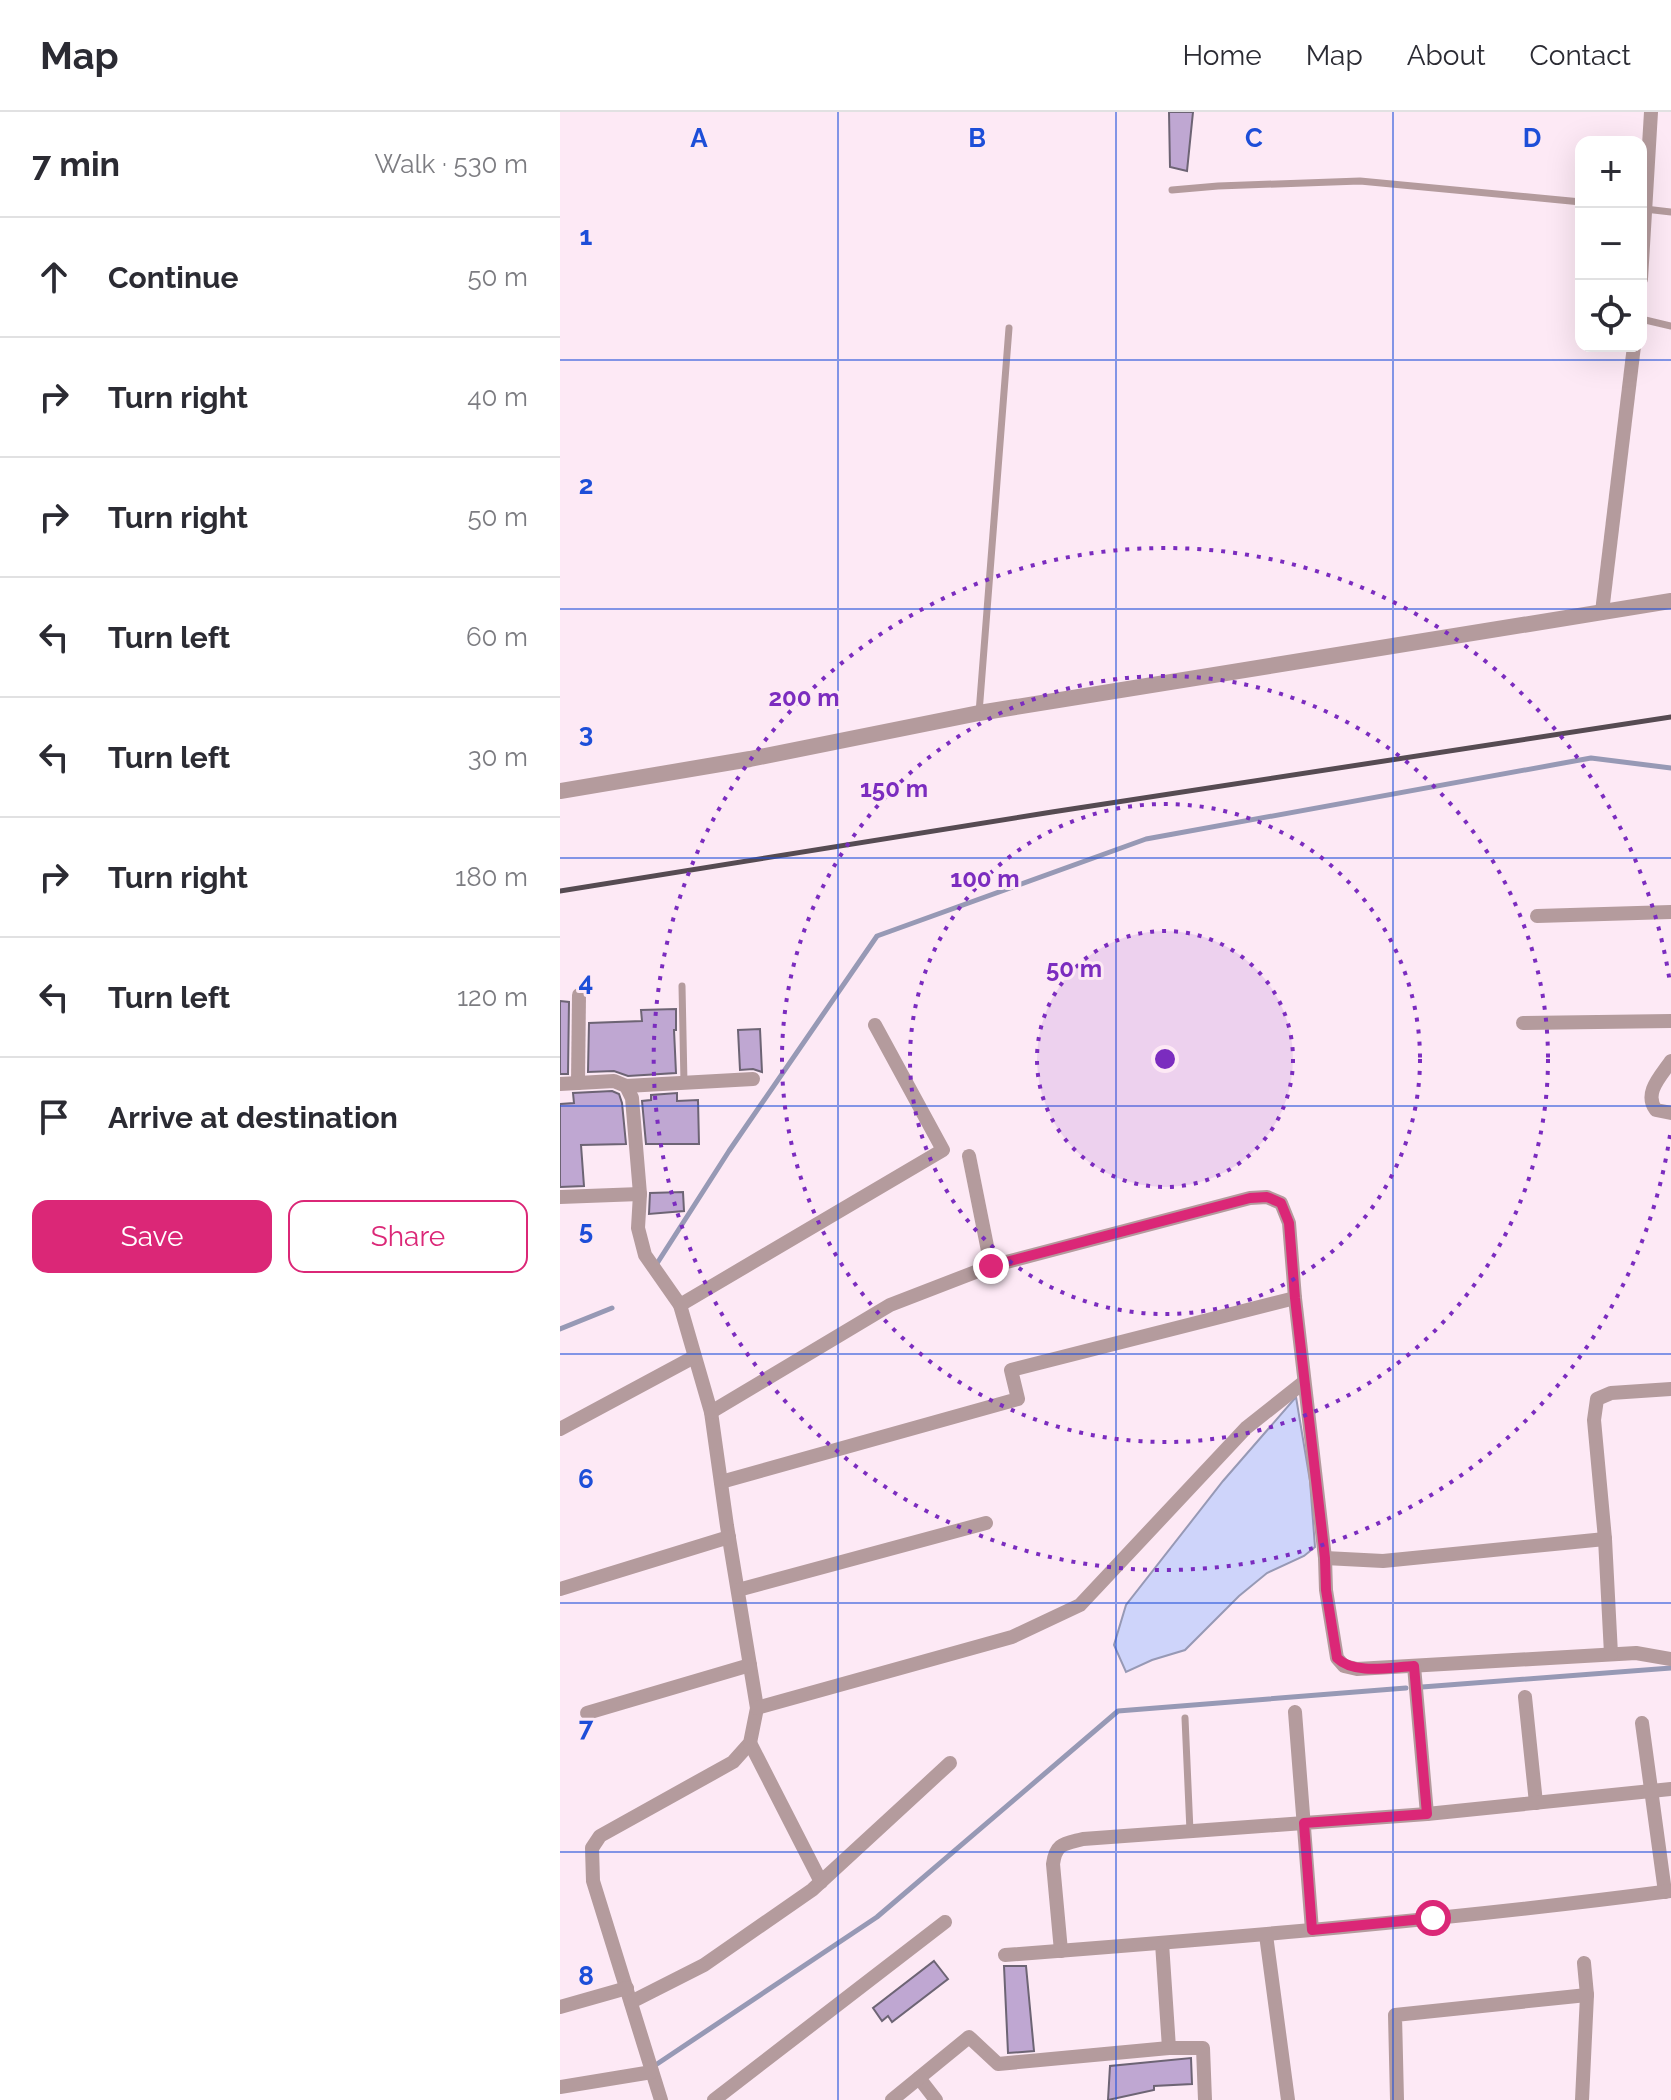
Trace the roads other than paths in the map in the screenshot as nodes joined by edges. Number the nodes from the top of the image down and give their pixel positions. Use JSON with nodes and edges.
{"nodes":[{"id":1,"x":1651,"y":112,"type":"edge"},
{"id":2,"x":1172,"y":190,"type":"dead end"},
{"id":3,"x":1575,"y":201,"type":"edge"},
{"id":4,"x":1644,"y":208,"type":"edge"},
{"id":5,"x":1647,"y":209,"type":"edge"},
{"id":6,"x":1671,"y":212,"type":"edge"},
{"id":7,"x":1647,"y":320,"type":"edge"},
{"id":8,"x":1671,"y":326,"type":"edge"},
{"id":9,"x":1009,"y":328,"type":"dead end"},
{"id":10,"x":1633,"y":352,"type":"edge"},
{"id":11,"x":1671,"y":601,"type":"edge"},
{"id":12,"x":1602,"y":612,"type":"junction"},
{"id":13,"x":979,"y":713,"type":"junction"},
{"id":14,"x":560,"y":791,"type":"edge"},
{"id":15,"x":1671,"y":912,"type":"edge"},
{"id":16,"x":1537,"y":916,"type":"dead end"},
{"id":17,"x":682,"y":986,"type":"dead end"},
{"id":18,"x":579,"y":995,"type":"dead end"},
{"id":19,"x":1671,"y":1021,"type":"edge"},
{"id":20,"x":1523,"y":1023,"type":"dead end"},
{"id":21,"x":875,"y":1025,"type":"dead end"},
{"id":22,"x":1671,"y":1061,"type":"edge"},
{"id":23,"x":753,"y":1079,"type":"dead end"},
{"id":24,"x":578,"y":1083,"type":"junction"},
{"id":25,"x":684,"y":1083,"type":"junction"},
{"id":26,"x":560,"y":1084,"type":"edge"},
{"id":27,"x":626,"y":1086,"type":"junction"},
{"id":28,"x":1671,"y":1113,"type":"edge"},
{"id":29,"x":969,"y":1156,"type":"dead end"},
{"id":30,"x":640,"y":1194,"type":"junction"},
{"id":31,"x":560,"y":1197,"type":"edge"},
{"id":32,"x":991,"y":1266,"type":"junction"},
{"id":33,"x":1295,"y":1298,"type":"junction"},
{"id":34,"x":680,"y":1305,"type":"junction"},
{"id":35,"x":694,"y":1357,"type":"junction"},
{"id":36,"x":1304,"y":1382,"type":"junction"},
{"id":37,"x":1671,"y":1389,"type":"edge"},
{"id":38,"x":711,"y":1412,"type":"junction"},
{"id":39,"x":560,"y":1429,"type":"edge"},
{"id":40,"x":721,"y":1482,"type":"junction"},
{"id":41,"x":986,"y":1523,"type":"dead end"},
{"id":42,"x":729,"y":1537,"type":"junction"},
{"id":43,"x":1605,"y":1539,"type":"junction"},
{"id":44,"x":1325,"y":1558,"type":"junction"},
{"id":45,"x":560,"y":1589,"type":"edge"},
{"id":46,"x":738,"y":1590,"type":"junction"},
{"id":47,"x":1611,"y":1654,"type":"junction"},
{"id":48,"x":1671,"y":1659,"type":"edge"},
{"id":49,"x":750,"y":1665,"type":"junction"},
{"id":50,"x":1414,"y":1666,"type":"junction"},
{"id":51,"x":1525,"y":1697,"type":"dead end"},
{"id":52,"x":757,"y":1708,"type":"junction"},
{"id":53,"x":1295,"y":1712,"type":"dead end"},
{"id":54,"x":587,"y":1713,"type":"dead end"},
{"id":55,"x":1185,"y":1718,"type":"dead end"},
{"id":56,"x":1642,"y":1723,"type":"dead end"},
{"id":57,"x":750,"y":1743,"type":"junction"},
{"id":58,"x":950,"y":1763,"type":"dead end"},
{"id":59,"x":1671,"y":1789,"type":"edge"},
{"id":60,"x":1653,"y":1792,"type":"junction"},
{"id":61,"x":1536,"y":1803,"type":"junction"},
{"id":62,"x":1427,"y":1814,"type":"junction"},
{"id":63,"x":1304,"y":1823,"type":"junction"},
{"id":64,"x":1190,"y":1831,"type":"junction"},
{"id":65,"x":821,"y":1882,"type":"junction"},
{"id":66,"x":1668,"y":1892,"type":"edge"},
{"id":67,"x":945,"y":1922,"type":"dead end"},
{"id":68,"x":1312,"y":1930,"type":"junction"},
{"id":69,"x":1266,"y":1935,"type":"junction"},
{"id":70,"x":1162,"y":1943,"type":"junction"},
{"id":71,"x":1061,"y":1951,"type":"junction"},
{"id":72,"x":1005,"y":1955,"type":"dead end"},
{"id":73,"x":1584,"y":1963,"type":"dead end"},
{"id":74,"x":629,"y":1995,"type":"junction"},
{"id":75,"x":1587,"y":1995,"type":"junction"},
{"id":76,"x":560,"y":2007,"type":"edge"},
{"id":77,"x":1169,"y":2048,"type":"junction"},
{"id":78,"x":652,"y":2072,"type":"junction"},
{"id":79,"x":919,"y":2078,"type":"junction"},
{"id":80,"x":560,"y":2087,"type":"edge"},
{"id":81,"x":661,"y":2100,"type":"edge"},
{"id":82,"x":714,"y":2100,"type":"edge"},
{"id":83,"x":892,"y":2100,"type":"edge"},
{"id":84,"x":936,"y":2100,"type":"edge"},
{"id":85,"x":1205,"y":2100,"type":"edge"},
{"id":86,"x":1288,"y":2100,"type":"edge"},
{"id":87,"x":1397,"y":2100,"type":"edge"},
{"id":88,"x":1582,"y":2100,"type":"edge"}],
"edges":[{"from":1,"to":4,"type":"street"},
{"from":2,"to":3,"type":"lane"},
{"from":5,"to":6,"type":"lane"},
{"from":7,"to":8,"type":"lane"},
{"from":9,"to":13,"type":"lane"},
{"from":10,"to":12,"type":"street"},
{"from":11,"to":12,"type":"street"},
{"from":12,"to":13,"type":"street"},
{"from":13,"to":14,"type":"street"},
{"from":15,"to":16,"type":"street"},
{"from":17,"to":25,"type":"lane"},
{"from":18,"to":24,"type":"street"},
{"from":19,"to":20,"type":"street"},
{"from":21,"to":34,"type":"street"},
{"from":22,"to":28,"type":"street"},
{"from":23,"to":25,"type":"street"},
{"from":24,"to":26,"type":"street"},
{"from":24,"to":27,"type":"street"},
{"from":25,"to":27,"type":"street"},
{"from":27,"to":30,"type":"street"},
{"from":29,"to":32,"type":"street"},
{"from":30,"to":31,"type":"street"},
{"from":30,"to":34,"type":"street"},
{"from":32,"to":33,"type":"street"},
{"from":32,"to":38,"type":"street"},
{"from":33,"to":36,"type":"street"},
{"from":33,"to":40,"type":"street"},
{"from":34,"to":35,"type":"street"},
{"from":35,"to":38,"type":"street"},
{"from":35,"to":39,"type":"street"},
{"from":36,"to":44,"type":"street"},
{"from":36,"to":52,"type":"street"},
{"from":37,"to":43,"type":"street"},
{"from":38,"to":40,"type":"street"},
{"from":40,"to":42,"type":"street"},
{"from":41,"to":46,"type":"street"},
{"from":42,"to":45,"type":"street"},
{"from":42,"to":46,"type":"street"},
{"from":43,"to":44,"type":"street"},
{"from":43,"to":47,"type":"street"},
{"from":44,"to":50,"type":"street"},
{"from":46,"to":49,"type":"street"},
{"from":47,"to":48,"type":"street"},
{"from":47,"to":50,"type":"street"},
{"from":49,"to":52,"type":"street"},
{"from":49,"to":54,"type":"street"},
{"from":50,"to":62,"type":"street"},
{"from":51,"to":61,"type":"street"},
{"from":52,"to":57,"type":"street"},
{"from":53,"to":63,"type":"street"},
{"from":55,"to":64,"type":"lane"},
{"from":56,"to":60,"type":"street"},
{"from":57,"to":65,"type":"street"},
{"from":57,"to":74,"type":"street"},
{"from":58,"to":65,"type":"street"},
{"from":59,"to":60,"type":"street"},
{"from":60,"to":61,"type":"street"},
{"from":60,"to":66,"type":"street"},
{"from":61,"to":62,"type":"street"},
{"from":62,"to":63,"type":"street"},
{"from":63,"to":64,"type":"street"},
{"from":63,"to":68,"type":"street"},
{"from":64,"to":71,"type":"street"},
{"from":65,"to":74,"type":"street"},
{"from":66,"to":68,"type":"street"},
{"from":67,"to":82,"type":"street"},
{"from":68,"to":69,"type":"street"},
{"from":69,"to":70,"type":"street"},
{"from":69,"to":86,"type":"street"},
{"from":70,"to":71,"type":"street"},
{"from":70,"to":77,"type":"street"},
{"from":71,"to":72,"type":"street"},
{"from":73,"to":75,"type":"street"},
{"from":74,"to":76,"type":"street"},
{"from":74,"to":78,"type":"street"},
{"from":75,"to":87,"type":"street"},
{"from":75,"to":88,"type":"street"},
{"from":77,"to":79,"type":"street"},
{"from":77,"to":85,"type":"street"},
{"from":78,"to":80,"type":"street"},
{"from":78,"to":81,"type":"street"},
{"from":79,"to":83,"type":"street"},
{"from":79,"to":84,"type":"street"}]}
